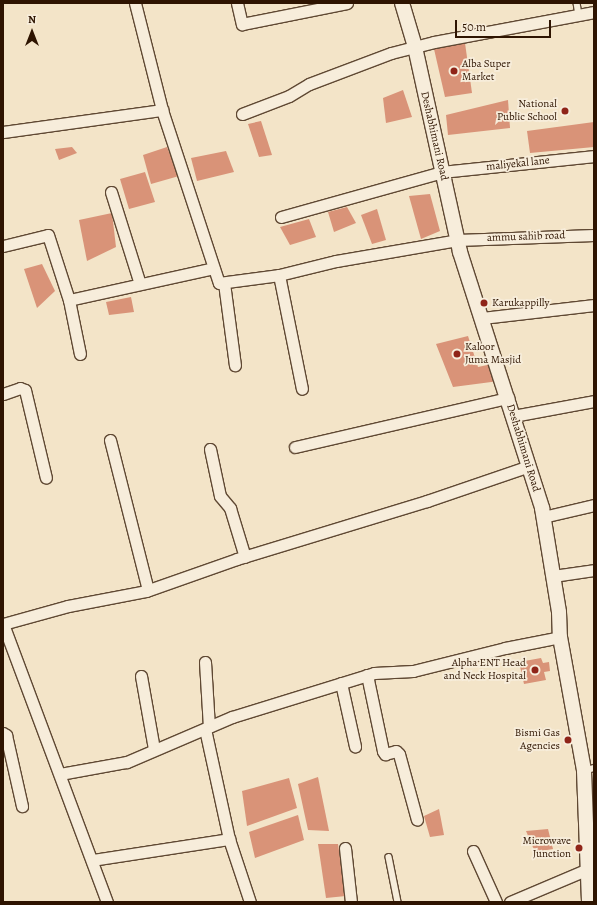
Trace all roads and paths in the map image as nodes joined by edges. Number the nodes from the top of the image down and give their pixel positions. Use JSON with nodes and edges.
{"nodes":[{"id":1,"x":135,"y":3,"type":"edge"},
{"id":2,"x":237,"y":3,"type":"edge"},
{"id":3,"x":347,"y":3,"type":"edge"},
{"id":4,"x":402,"y":3,"type":"edge"},
{"id":5,"x":577,"y":3,"type":"edge"},
{"id":6,"x":594,"y":12,"type":"edge"},
{"id":7,"x":579,"y":16,"type":"junction"},
{"id":8,"x":415,"y":47,"type":"junction"},
{"id":9,"x":162,"y":110,"type":"junction"},
{"id":10,"x":242,"y":114,"type":"dead end"},
{"id":11,"x":3,"y":132,"type":"edge"},
{"id":12,"x":594,"y":156,"type":"edge"},
{"id":13,"x":442,"y":172,"type":"junction"},
{"id":14,"x":111,"y":192,"type":"dead end"},
{"id":15,"x":281,"y":217,"type":"dead end"},
{"id":16,"x":594,"y":235,"type":"edge"},
{"id":17,"x":457,"y":240,"type":"junction"},
{"id":18,"x":3,"y":246,"type":"edge"},
{"id":19,"x":214,"y":268,"type":"junction"},
{"id":20,"x":279,"y":275,"type":"junction"},
{"id":21,"x":224,"y":283,"type":"junction"},
{"id":22,"x":140,"y":284,"type":"junction"},
{"id":23,"x":69,"y":300,"type":"junction"},
{"id":24,"x":594,"y":305,"type":"edge"},
{"id":25,"x":482,"y":318,"type":"junction"},
{"id":26,"x":80,"y":354,"type":"dead end"},
{"id":27,"x":235,"y":365,"type":"dead end"},
{"id":28,"x":302,"y":388,"type":"dead end"},
{"id":29,"x":3,"y":394,"type":"edge"},
{"id":30,"x":508,"y":398,"type":"junction"},
{"id":31,"x":594,"y":401,"type":"edge"},
{"id":32,"x":513,"y":416,"type":"junction"},
{"id":33,"x":110,"y":440,"type":"dead end"},
{"id":34,"x":295,"y":447,"type":"dead end"},
{"id":35,"x":210,"y":449,"type":"dead end"},
{"id":36,"x":528,"y":466,"type":"junction"},
{"id":37,"x":46,"y":478,"type":"dead end"},
{"id":38,"x":594,"y":505,"type":"edge"},
{"id":39,"x":543,"y":517,"type":"junction"},
{"id":40,"x":244,"y":557,"type":"junction"},
{"id":41,"x":594,"y":570,"type":"edge"},
{"id":42,"x":553,"y":576,"type":"junction"},
{"id":43,"x":148,"y":590,"type":"junction"},
{"id":44,"x":3,"y":624,"type":"edge"},
{"id":45,"x":560,"y":638,"type":"junction"},
{"id":46,"x":205,"y":662,"type":"dead end"},
{"id":47,"x":367,"y":675,"type":"junction"},
{"id":48,"x":141,"y":676,"type":"dead end"},
{"id":49,"x":341,"y":683,"type":"junction"},
{"id":50,"x":207,"y":728,"type":"junction"},
{"id":51,"x":3,"y":734,"type":"edge"},
{"id":52,"x":355,"y":746,"type":"dead end"},
{"id":53,"x":154,"y":750,"type":"junction"},
{"id":54,"x":589,"y":770,"type":"edge"},
{"id":55,"x":60,"y":774,"type":"junction"},
{"id":56,"x":22,"y":806,"type":"dead end"},
{"id":57,"x":417,"y":820,"type":"dead end"},
{"id":58,"x":229,"y":839,"type":"junction"},
{"id":59,"x":345,"y":848,"type":"dead end"},
{"id":60,"x":473,"y":852,"type":"dead end"},
{"id":61,"x":389,"y":857,"type":"dead end"},
{"id":62,"x":92,"y":860,"type":"junction"},
{"id":63,"x":588,"y":869,"type":"junction"},
{"id":64,"x":107,"y":902,"type":"edge"},
{"id":65,"x":250,"y":902,"type":"edge"},
{"id":66,"x":351,"y":902,"type":"edge"},
{"id":67,"x":398,"y":902,"type":"edge"},
{"id":68,"x":496,"y":902,"type":"edge"},
{"id":69,"x":510,"y":902,"type":"edge"},
{"id":70,"x":589,"y":902,"type":"edge"}],
"edges":[{"from":1,"to":9,"type":"street"},
{"from":2,"to":3,"type":"street"},
{"from":4,"to":8,"type":"street","name":"Deshabhimani Road"},
{"from":5,"to":7,"type":"lane"},
{"from":6,"to":7,"type":"street"},
{"from":7,"to":8,"type":"street"},
{"from":8,"to":10,"type":"street"},
{"from":8,"to":13,"type":"street","name":"Deshabhimani Road"},
{"from":9,"to":11,"type":"street"},
{"from":9,"to":19,"type":"street"},
{"from":12,"to":13,"type":"street","name":"maliyekal lane"},
{"from":13,"to":15,"type":"street","name":"maliyekal lane"},
{"from":13,"to":17,"type":"street","name":"Deshabhimani Road"},
{"from":14,"to":22,"type":"street"},
{"from":16,"to":17,"type":"street","name":"ammu sahib road"},
{"from":17,"to":20,"type":"street","name":"ammu sahib road"},
{"from":17,"to":25,"type":"street","name":"Deshabhimani Road"},
{"from":18,"to":23,"type":"street"},
{"from":19,"to":21,"type":"street"},
{"from":19,"to":22,"type":"street"},
{"from":20,"to":21,"type":"street","name":"ammu sahib road"},
{"from":20,"to":28,"type":"street"},
{"from":21,"to":27,"type":"street"},
{"from":22,"to":23,"type":"street"},
{"from":23,"to":26,"type":"street"},
{"from":24,"to":25,"type":"street"},
{"from":25,"to":30,"type":"street","name":"Deshabhimani Road"},
{"from":29,"to":37,"type":"street"},
{"from":30,"to":32,"type":"street","name":"Deshabhimani Road"},
{"from":30,"to":34,"type":"street"},
{"from":31,"to":32,"type":"street"},
{"from":32,"to":36,"type":"street","name":"Deshabhimani Road"},
{"from":33,"to":43,"type":"street"},
{"from":35,"to":40,"type":"street"},
{"from":36,"to":39,"type":"street","name":"Deshabhimani Road"},
{"from":36,"to":40,"type":"street"},
{"from":38,"to":39,"type":"street"},
{"from":39,"to":42,"type":"street","name":"Deshabhimani Road"},
{"from":40,"to":43,"type":"street"},
{"from":41,"to":42,"type":"street"},
{"from":42,"to":45,"type":"street","name":"Deshabhimani Road"},
{"from":43,"to":44,"type":"street"},
{"from":44,"to":55,"type":"street"},
{"from":45,"to":47,"type":"street"},
{"from":45,"to":54,"type":"street","name":"Deshabhimani Road"},
{"from":46,"to":50,"type":"street"},
{"from":47,"to":49,"type":"street"},
{"from":47,"to":57,"type":"street"},
{"from":48,"to":53,"type":"street"},
{"from":49,"to":50,"type":"street"},
{"from":49,"to":52,"type":"street"},
{"from":50,"to":53,"type":"street"},
{"from":50,"to":58,"type":"street"},
{"from":51,"to":56,"type":"street"},
{"from":53,"to":55,"type":"street"},
{"from":54,"to":63,"type":"street","name":"Deshabhimani Road"},
{"from":55,"to":62,"type":"street"},
{"from":58,"to":62,"type":"street"},
{"from":58,"to":65,"type":"street"},
{"from":59,"to":66,"type":"street"},
{"from":60,"to":68,"type":"street"},
{"from":61,"to":67,"type":"lane"},
{"from":62,"to":64,"type":"street"},
{"from":63,"to":69,"type":"street"},
{"from":63,"to":70,"type":"street","name":"Deshabhimani Road"}]}
